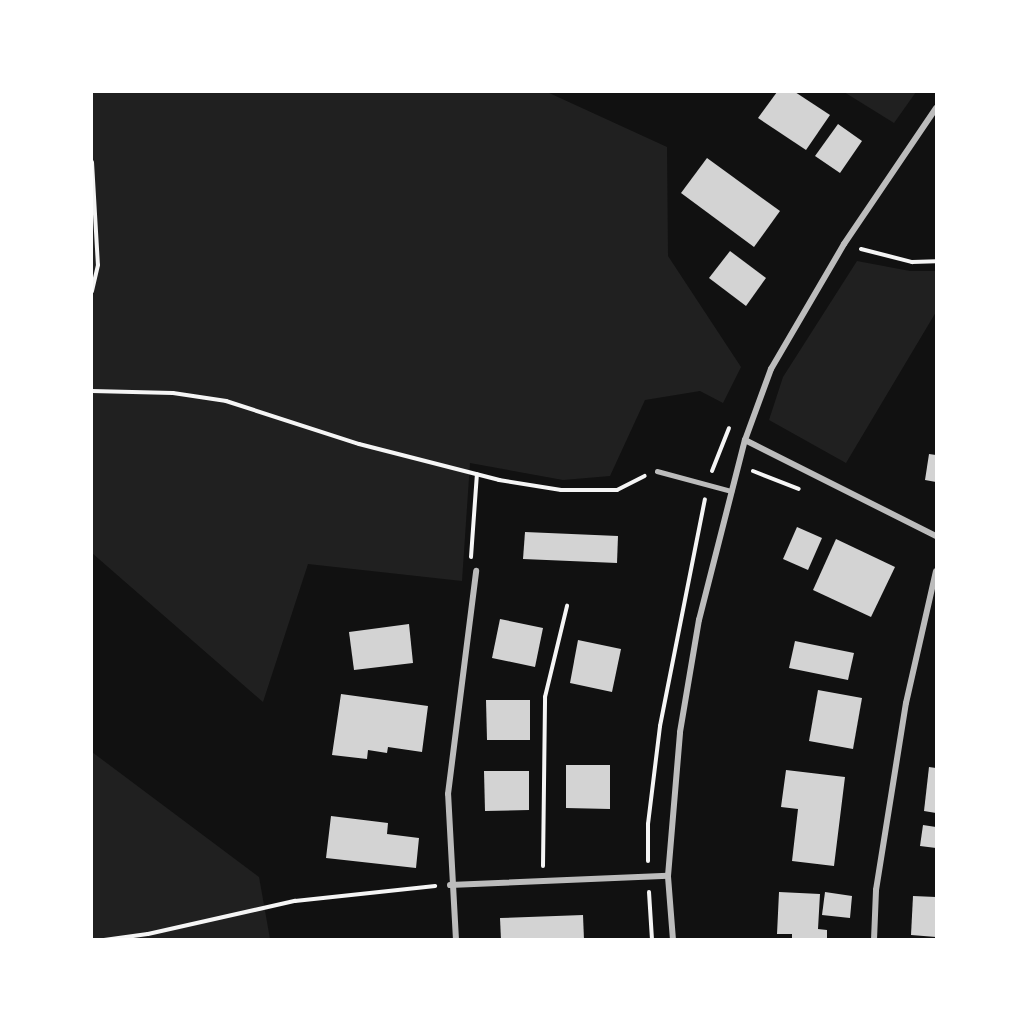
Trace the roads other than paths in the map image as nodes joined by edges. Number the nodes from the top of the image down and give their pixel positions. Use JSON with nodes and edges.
{"nodes":[{"id":1,"x":936,"y":108,"type":"edge"},
{"id":2,"x":745,"y":440,"type":"junction"},
{"id":3,"x":657,"y":471,"type":"road end"},
{"id":4,"x":731,"y":491,"type":"junction"},
{"id":5,"x":936,"y":536,"type":"edge"},
{"id":6,"x":936,"y":571,"type":"edge"},
{"id":7,"x":476,"y":572,"type":"road end"},
{"id":8,"x":668,"y":876,"type":"junction"},
{"id":9,"x":450,"y":885,"type":"junction"},
{"id":10,"x":456,"y":939,"type":"edge"},
{"id":11,"x":673,"y":939,"type":"edge"},
{"id":12,"x":874,"y":939,"type":"edge"}],
"edges":[{"from":1,"to":2,"type":"street"},
{"from":2,"to":4,"type":"street"},
{"from":2,"to":5,"type":"street"},
{"from":3,"to":4,"type":"lane"},
{"from":4,"to":8,"type":"street"},
{"from":6,"to":12,"type":"street"},
{"from":7,"to":9,"type":"street"},
{"from":8,"to":9,"type":"street"},
{"from":8,"to":11,"type":"street"},
{"from":9,"to":10,"type":"street"}]}
